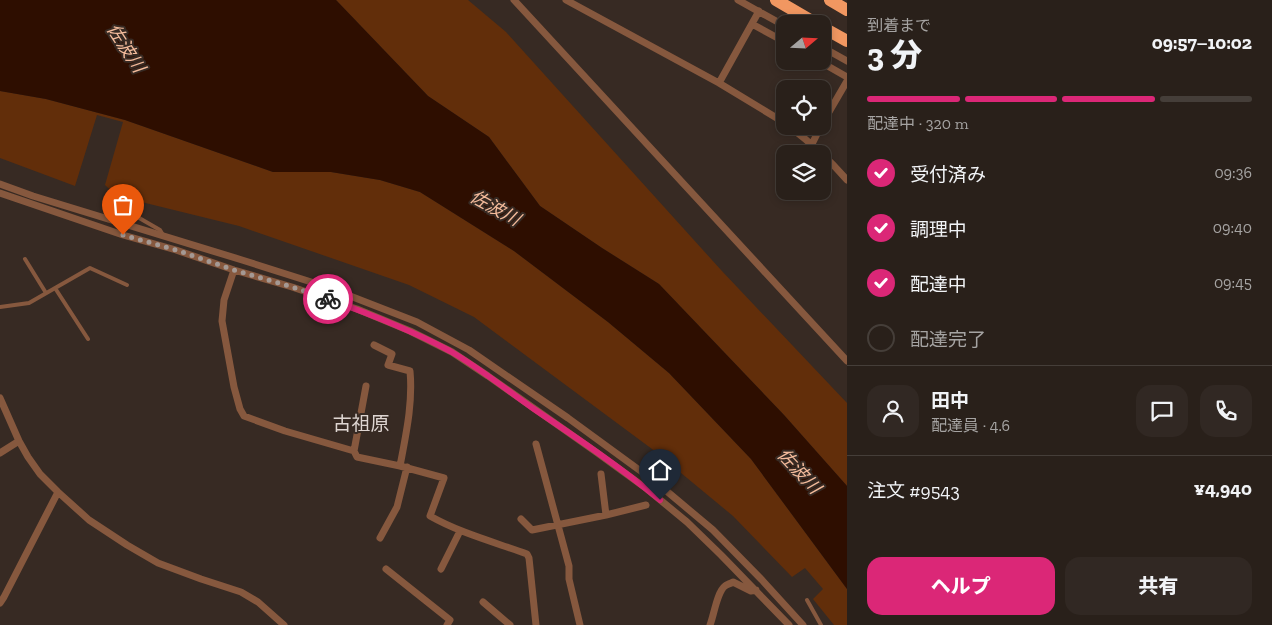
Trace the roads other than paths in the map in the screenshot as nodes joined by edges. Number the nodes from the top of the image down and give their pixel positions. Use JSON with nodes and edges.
{"nodes":[{"id":1,"x":514,"y":0,"type":"edge"},
{"id":2,"x":566,"y":0,"type":"edge"},
{"id":3,"x":738,"y":0,"type":"edge"},
{"id":4,"x":776,"y":0,"type":"edge"},
{"id":5,"x":830,"y":0,"type":"edge"},
{"id":6,"x":847,"y":10,"type":"edge"},
{"id":7,"x":759,"y":11,"type":"junction"},
{"id":8,"x":802,"y":15,"type":"edge"},
{"id":9,"x":776,"y":21,"type":"edge"},
{"id":10,"x":752,"y":24,"type":"junction"},
{"id":11,"x":831,"y":32,"type":"edge"},
{"id":12,"x":776,"y":37,"type":"edge"},
{"id":13,"x":847,"y":41,"type":"edge"},
{"id":14,"x":831,"y":52,"type":"edge"},
{"id":15,"x":847,"y":61,"type":"edge"},
{"id":16,"x":831,"y":68,"type":"edge"},
{"id":17,"x":847,"y":77,"type":"edge"},
{"id":18,"x":847,"y":82,"type":"edge"},
{"id":19,"x":719,"y":83,"type":"junction"},
{"id":20,"x":831,"y":110,"type":"edge"},
{"id":21,"x":776,"y":118,"type":"edge"},
{"id":22,"x":800,"y":135,"type":"edge"},
{"id":23,"x":817,"y":135,"type":"edge"},
{"id":24,"x":812,"y":144,"type":"junction"},
{"id":25,"x":847,"y":180,"type":"edge"},
{"id":26,"x":0,"y":184,"type":"edge"},
{"id":27,"x":0,"y":193,"type":"edge"},
{"id":28,"x":108,"y":200,"type":"dead end"},
{"id":29,"x":164,"y":236,"type":"junction"},
{"id":30,"x":25,"y":259,"type":"dead end"},
{"id":31,"x":234,"y":270,"type":"junction"},
{"id":32,"x":127,"y":285,"type":"dead end"},
{"id":33,"x":55,"y":288,"type":"junction"},
{"id":34,"x":46,"y":294,"type":"junction"},
{"id":35,"x":0,"y":307,"type":"edge"},
{"id":36,"x":88,"y":339,"type":"dead end"},
{"id":37,"x":374,"y":345,"type":"dead end"},
{"id":38,"x":847,"y":361,"type":"edge"},
{"id":39,"x":366,"y":386,"type":"dead end"},
{"id":40,"x":0,"y":398,"type":"edge"},
{"id":41,"x":19,"y":441,"type":"junction"},
{"id":42,"x":536,"y":444,"type":"dead end"},
{"id":43,"x":354,"y":451,"type":"junction"},
{"id":44,"x":0,"y":452,"type":"edge"},
{"id":45,"x":404,"y":466,"type":"junction"},
{"id":46,"x":601,"y":474,"type":"dead end"},
{"id":47,"x":58,"y":492,"type":"junction"},
{"id":48,"x":646,"y":506,"type":"dead end"},
{"id":49,"x":606,"y":515,"type":"junction"},
{"id":50,"x":521,"y":519,"type":"dead end"},
{"id":51,"x":558,"y":526,"type":"junction"},
{"id":52,"x":460,"y":531,"type":"junction"},
{"id":53,"x":380,"y":538,"type":"dead end"},
{"id":54,"x":386,"y":569,"type":"dead end"},
{"id":55,"x":441,"y":569,"type":"dead end"},
{"id":56,"x":756,"y":590,"type":"junction"},
{"id":57,"x":807,"y":600,"type":"dead end"},
{"id":58,"x":483,"y":602,"type":"dead end"},
{"id":59,"x":0,"y":603,"type":"edge"},
{"id":60,"x":284,"y":625,"type":"edge"},
{"id":61,"x":447,"y":625,"type":"edge"},
{"id":62,"x":510,"y":625,"type":"edge"},
{"id":63,"x":536,"y":625,"type":"edge"},
{"id":64,"x":580,"y":625,"type":"edge"},
{"id":65,"x":710,"y":625,"type":"edge"},
{"id":66,"x":789,"y":625,"type":"edge"},
{"id":67,"x":802,"y":625,"type":"edge"},
{"id":68,"x":821,"y":625,"type":"edge"}],
"edges":[{"from":1,"to":38,"type":"street"},
{"from":2,"to":19,"type":"street"},
{"from":3,"to":7,"type":"street"},
{"from":4,"to":8,"type":"highway"},
{"from":5,"to":6,"type":"highway"},
{"from":7,"to":9,"type":"street"},
{"from":7,"to":10,"type":"street"},
{"from":10,"to":12,"type":"street"},
{"from":10,"to":19,"type":"street"},
{"from":11,"to":13,"type":"highway"},
{"from":14,"to":15,"type":"street"},
{"from":16,"to":17,"type":"street"},
{"from":18,"to":20,"type":"street"},
{"from":19,"to":21,"type":"street"},
{"from":22,"to":24,"type":"street"},
{"from":23,"to":24,"type":"street"},
{"from":24,"to":25,"type":"street"},
{"from":26,"to":29,"type":"street"},
{"from":27,"to":31,"type":"street"},
{"from":28,"to":29,"type":"lane"},
{"from":29,"to":67,"type":"street"},
{"from":30,"to":34,"type":"lane"},
{"from":31,"to":43,"type":"street"},
{"from":31,"to":56,"type":"street"},
{"from":32,"to":33,"type":"lane"},
{"from":33,"to":34,"type":"lane"},
{"from":33,"to":36,"type":"lane"},
{"from":34,"to":35,"type":"lane"},
{"from":37,"to":45,"type":"street"},
{"from":39,"to":43,"type":"street"},
{"from":40,"to":41,"type":"street"},
{"from":41,"to":44,"type":"street"},
{"from":41,"to":47,"type":"street"},
{"from":42,"to":51,"type":"street"},
{"from":43,"to":45,"type":"street"},
{"from":45,"to":52,"type":"street"},
{"from":45,"to":53,"type":"street"},
{"from":46,"to":49,"type":"street"},
{"from":47,"to":59,"type":"street"},
{"from":47,"to":60,"type":"street"},
{"from":48,"to":49,"type":"street"},
{"from":49,"to":51,"type":"street"},
{"from":50,"to":51,"type":"street"},
{"from":51,"to":64,"type":"street"},
{"from":52,"to":55,"type":"street"},
{"from":52,"to":63,"type":"street"},
{"from":54,"to":61,"type":"street"},
{"from":56,"to":65,"type":"street"},
{"from":56,"to":66,"type":"street"},
{"from":57,"to":68,"type":"lane"},
{"from":58,"to":62,"type":"street"}]}
